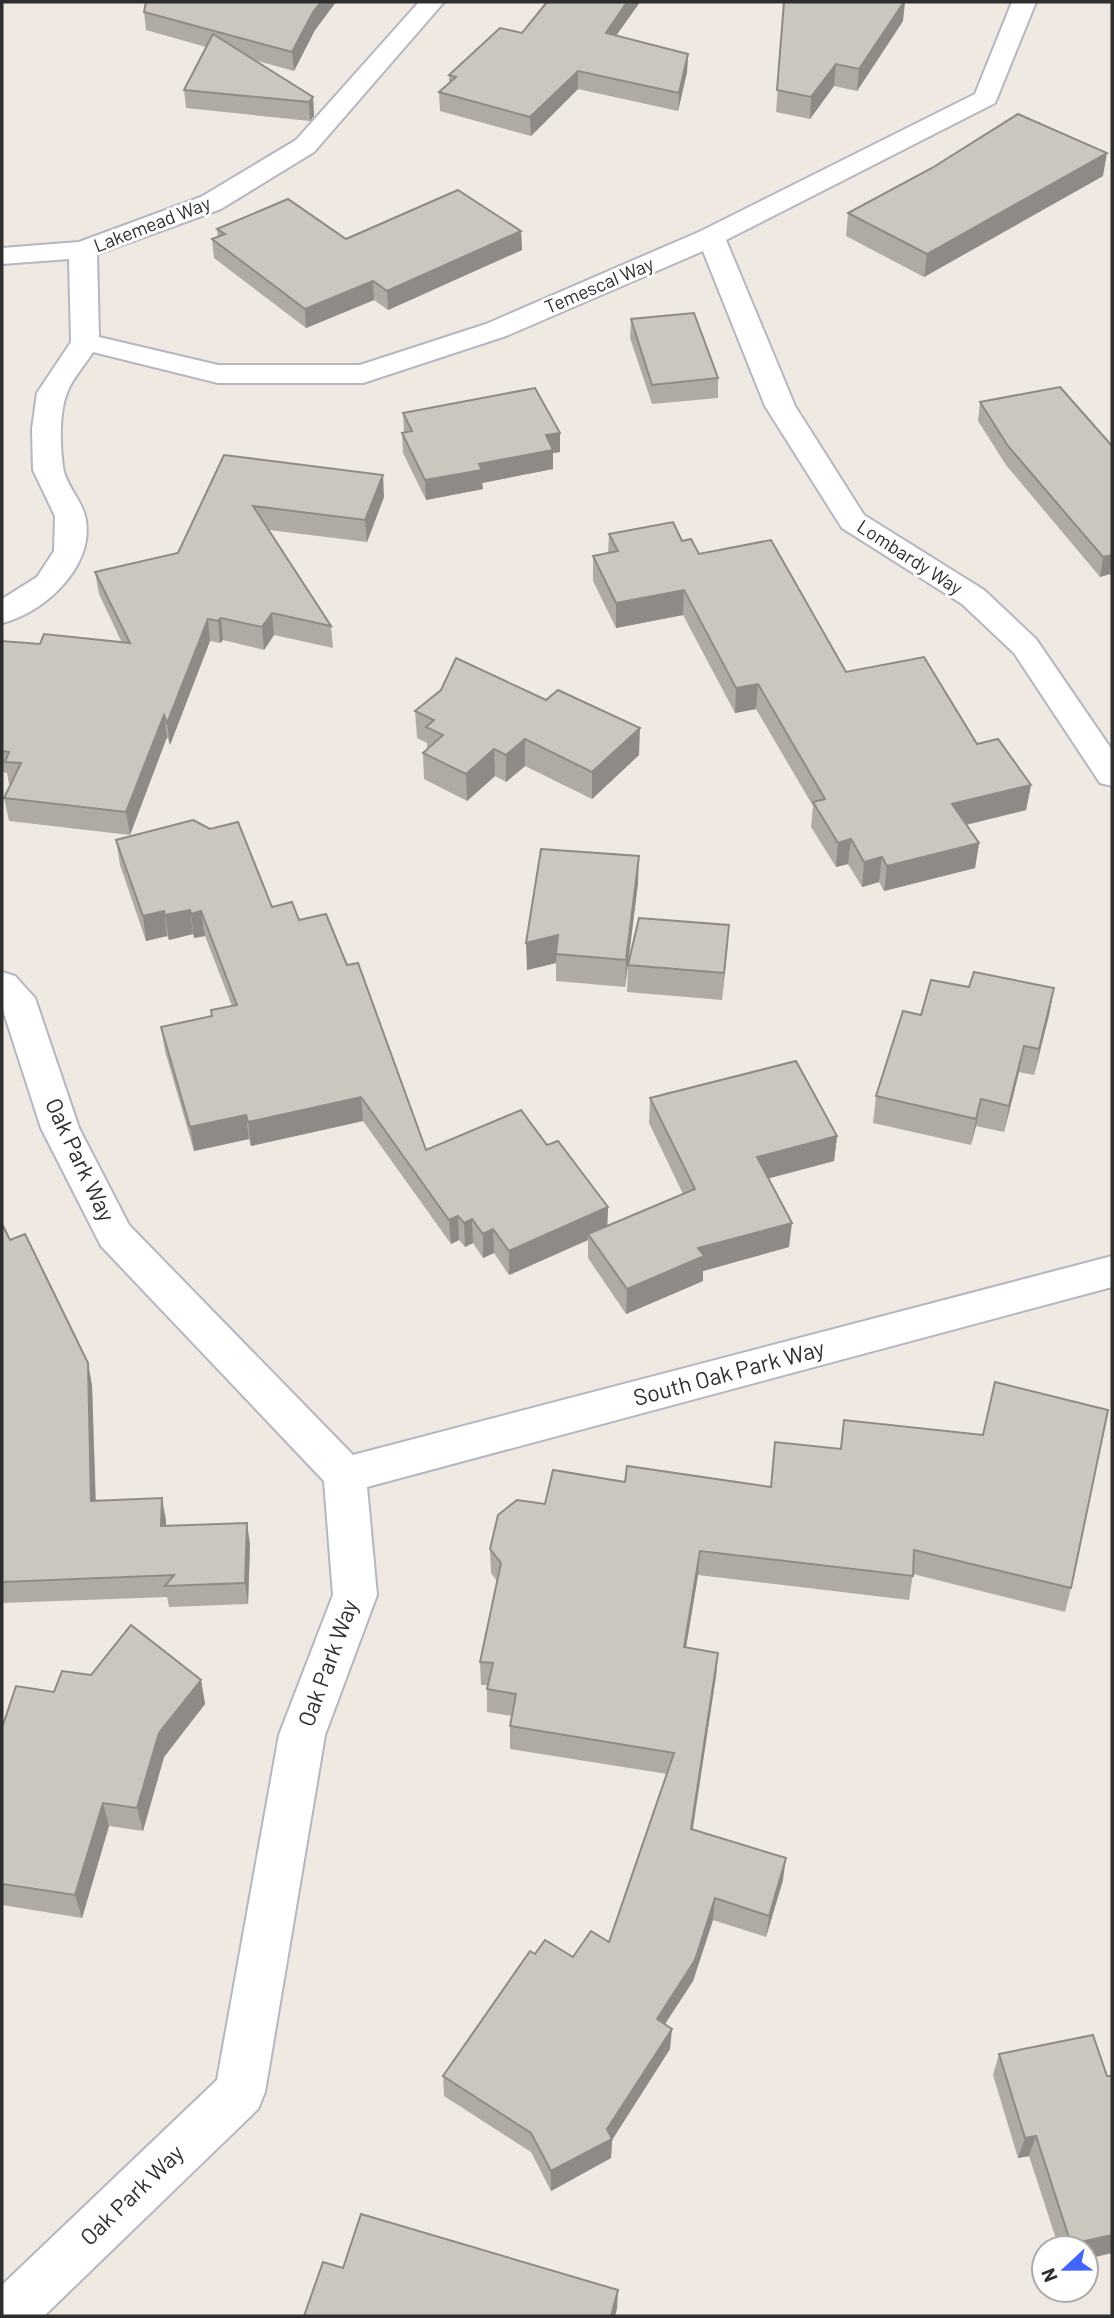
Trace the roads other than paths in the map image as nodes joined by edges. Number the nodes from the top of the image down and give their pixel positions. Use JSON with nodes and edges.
{"nodes":[{"id":1,"x":432,"y":2,"type":"edge"},
{"id":2,"x":1024,"y":2,"type":"edge"},
{"id":3,"x":710,"y":237,"type":"junction"},
{"id":4,"x":83,"y":250,"type":"junction"},
{"id":5,"x":2,"y":256,"type":"edge"},
{"id":6,"x":86,"y":342,"type":"junction"},
{"id":7,"x":2,"y":613,"type":"edge"},
{"id":8,"x":1112,"y":775,"type":"edge"},
{"id":9,"x":2,"y":985,"type":"edge"},
{"id":10,"x":1112,"y":1271,"type":"edge"},
{"id":11,"x":345,"y":1475,"type":"junction"},
{"id":12,"x":7,"y":2316,"type":"edge"}],
"edges":[{"from":1,"to":4,"type":"street","name":"Lakemead Way"},
{"from":2,"to":3,"type":"street","name":"Temescal Way"},
{"from":3,"to":6,"type":"street","name":"Temescal Way"},
{"from":3,"to":8,"type":"street","name":"Lombardy Way"},
{"from":4,"to":5,"type":"street","name":"Lakemead Way"},
{"from":4,"to":6,"type":"street"},
{"from":6,"to":7,"type":"street"},
{"from":9,"to":11,"type":"street","name":"Oak Park Way"},
{"from":10,"to":11,"type":"street","name":"South Oak Park Way"},
{"from":11,"to":12,"type":"street","name":"Oak Park Way"}]}
